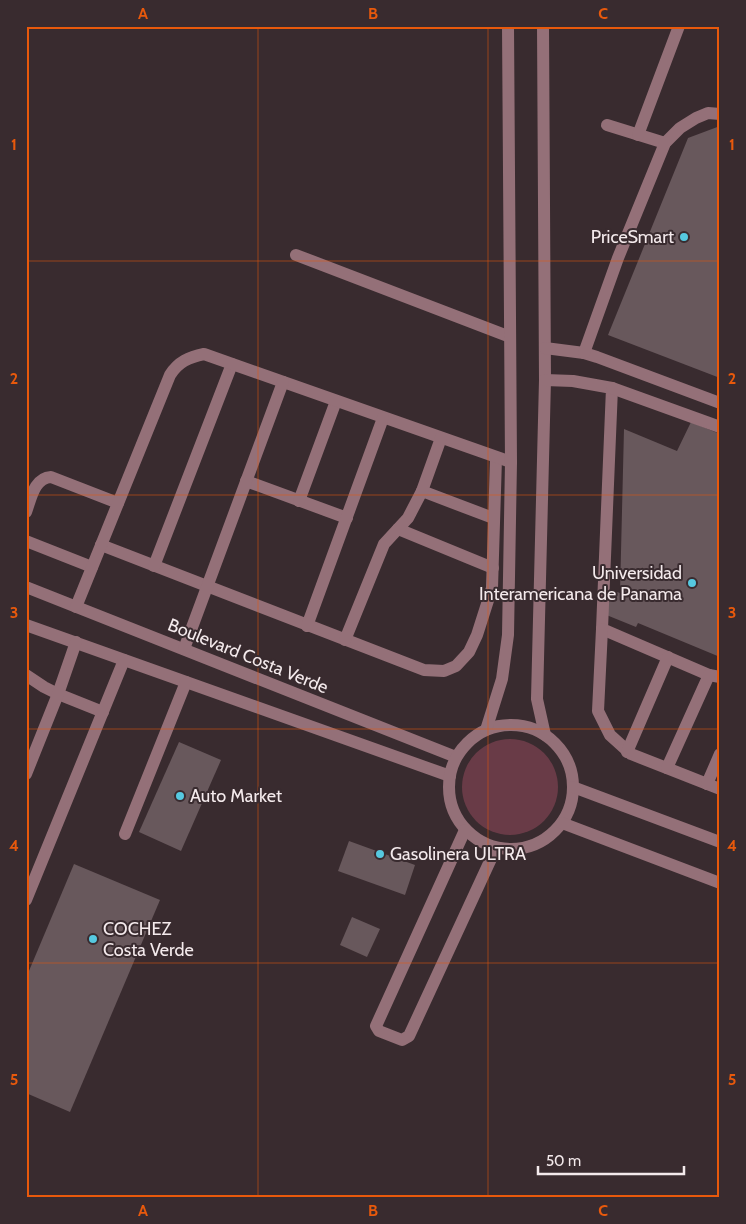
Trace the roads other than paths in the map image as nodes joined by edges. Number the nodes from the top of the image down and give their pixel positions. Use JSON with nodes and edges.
{"nodes":[{"id":1,"x":508,"y":26,"type":"edge"},
{"id":2,"x":543,"y":26,"type":"edge"},
{"id":3,"x":679,"y":26,"type":"edge"},
{"id":4,"x":720,"y":114,"type":"edge"},
{"id":5,"x":606,"y":125,"type":"dead end"},
{"id":6,"x":638,"y":135,"type":"junction"},
{"id":7,"x":665,"y":143,"type":"junction"},
{"id":8,"x":296,"y":255,"type":"dead end"},
{"id":9,"x":510,"y":337,"type":"junction"},
{"id":10,"x":544,"y":348,"type":"junction"},
{"id":11,"x":584,"y":353,"type":"junction"},
{"id":12,"x":232,"y":364,"type":"junction"},
{"id":13,"x":545,"y":380,"type":"junction"},
{"id":14,"x":283,"y":382,"type":"junction"},
{"id":15,"x":612,"y":388,"type":"junction"},
{"id":16,"x":336,"y":401,"type":"junction"},
{"id":17,"x":720,"y":403,"type":"edge"},
{"id":18,"x":383,"y":418,"type":"junction"},
{"id":19,"x":720,"y":427,"type":"edge"},
{"id":20,"x":441,"y":438,"type":"junction"},
{"id":21,"x":496,"y":458,"type":"junction"},
{"id":22,"x":510,"y":462,"type":"junction"},
{"id":23,"x":246,"y":481,"type":"junction"},
{"id":24,"x":422,"y":491,"type":"junction"},
{"id":25,"x":299,"y":501,"type":"junction"},
{"id":26,"x":118,"y":503,"type":"junction"},
{"id":27,"x":26,"y":512,"type":"edge"},
{"id":28,"x":347,"y":518,"type":"junction"},
{"id":29,"x":494,"y":518,"type":"junction"},
{"id":30,"x":398,"y":529,"type":"junction"},
{"id":31,"x":26,"y":542,"type":"edge"},
{"id":32,"x":101,"y":545,"type":"junction"},
{"id":33,"x":154,"y":566,"type":"junction"},
{"id":34,"x":92,"y":567,"type":"junction"},
{"id":35,"x":492,"y":568,"type":"junction"},
{"id":36,"x":26,"y":587,"type":"edge"},
{"id":37,"x":207,"y":587,"type":"junction"},
{"id":38,"x":76,"y":607,"type":"junction"},
{"id":39,"x":26,"y":625,"type":"edge"},
{"id":40,"x":307,"y":626,"type":"junction"},
{"id":41,"x":602,"y":629,"type":"junction"},
{"id":42,"x":345,"y":640,"type":"junction"},
{"id":43,"x":76,"y":642,"type":"junction"},
{"id":44,"x":184,"y":649,"type":"junction"},
{"id":45,"x":668,"y":656,"type":"junction"},
{"id":46,"x":124,"y":660,"type":"junction"},
{"id":47,"x":26,"y":675,"type":"edge"},
{"id":48,"x":715,"y":676,"type":"edge"},
{"id":49,"x":186,"y":682,"type":"junction"},
{"id":50,"x":58,"y":694,"type":"junction"},
{"id":51,"x":103,"y":712,"type":"junction"},
{"id":52,"x":486,"y":730,"type":"junction"},
{"id":53,"x":545,"y":735,"type":"junction"},
{"id":54,"x":627,"y":752,"type":"junction"},
{"id":55,"x":720,"y":754,"type":"edge"},
{"id":56,"x":456,"y":757,"type":"junction"},
{"id":57,"x":667,"y":768,"type":"junction"},
{"id":58,"x":26,"y":774,"type":"edge"},
{"id":59,"x":450,"y":776,"type":"junction"},
{"id":60,"x":707,"y":784,"type":"junction"},
{"id":61,"x":573,"y":787,"type":"junction"},
{"id":62,"x":720,"y":789,"type":"edge"},
{"id":63,"x":562,"y":823,"type":"junction"},
{"id":64,"x":465,"y":830,"type":"junction"},
{"id":65,"x":125,"y":834,"type":"dead end"},
{"id":66,"x":720,"y":842,"type":"edge"},
{"id":67,"x":496,"y":848,"type":"junction"},
{"id":68,"x":720,"y":882,"type":"edge"},
{"id":69,"x":26,"y":900,"type":"edge"}],
"edges":[{"from":1,"to":9,"type":"street"},
{"from":2,"to":10,"type":"street"},
{"from":3,"to":6,"type":"street"},
{"from":4,"to":7,"type":"street"},
{"from":5,"to":6,"type":"street"},
{"from":6,"to":7,"type":"street"},
{"from":7,"to":11,"type":"street"},
{"from":8,"to":9,"type":"street"},
{"from":9,"to":22,"type":"street"},
{"from":10,"to":11,"type":"street"},
{"from":10,"to":13,"type":"street"},
{"from":11,"to":17,"type":"street"},
{"from":12,"to":14,"type":"street"},
{"from":12,"to":26,"type":"street"},
{"from":12,"to":33,"type":"street"},
{"from":13,"to":15,"type":"street"},
{"from":13,"to":53,"type":"street"},
{"from":14,"to":16,"type":"street"},
{"from":14,"to":23,"type":"street"},
{"from":15,"to":19,"type":"street"},
{"from":15,"to":41,"type":"street"},
{"from":16,"to":18,"type":"street"},
{"from":16,"to":25,"type":"street"},
{"from":18,"to":20,"type":"street"},
{"from":18,"to":28,"type":"street"},
{"from":20,"to":21,"type":"street"},
{"from":20,"to":24,"type":"street"},
{"from":21,"to":22,"type":"street"},
{"from":21,"to":29,"type":"street"},
{"from":22,"to":52,"type":"street"},
{"from":23,"to":25,"type":"street"},
{"from":23,"to":37,"type":"street"},
{"from":24,"to":29,"type":"street"},
{"from":24,"to":30,"type":"street"},
{"from":25,"to":28,"type":"street"},
{"from":26,"to":27,"type":"street"},
{"from":26,"to":32,"type":"street"},
{"from":28,"to":40,"type":"street"},
{"from":29,"to":35,"type":"street"},
{"from":30,"to":35,"type":"street"},
{"from":30,"to":42,"type":"street"},
{"from":31,"to":34,"type":"street"},
{"from":32,"to":33,"type":"street"},
{"from":32,"to":34,"type":"street"},
{"from":33,"to":37,"type":"street"},
{"from":34,"to":38,"type":"street"},
{"from":35,"to":42,"type":"street"},
{"from":36,"to":38,"type":"street","name":"Boulevard Costa Verde"},
{"from":37,"to":40,"type":"street"},
{"from":37,"to":44,"type":"street"},
{"from":38,"to":44,"type":"street","name":"Boulevard Costa Verde"},
{"from":39,"to":43,"type":"street"},
{"from":40,"to":42,"type":"street"},
{"from":41,"to":45,"type":"street"},
{"from":41,"to":54,"type":"street"},
{"from":43,"to":46,"type":"street"},
{"from":43,"to":50,"type":"street"},
{"from":44,"to":56,"type":"street","name":"Boulevard Costa Verde"},
{"from":45,"to":48,"type":"street"},
{"from":45,"to":54,"type":"street"},
{"from":46,"to":49,"type":"street"},
{"from":46,"to":51,"type":"street"},
{"from":47,"to":50,"type":"street"},
{"from":48,"to":57,"type":"street"},
{"from":49,"to":59,"type":"street"},
{"from":49,"to":65,"type":"street"},
{"from":50,"to":51,"type":"street"},
{"from":50,"to":58,"type":"street"},
{"from":51,"to":69,"type":"street"},
{"from":52,"to":53,"type":"street"},
{"from":52,"to":56,"type":"street"},
{"from":53,"to":61,"type":"street"},
{"from":54,"to":57,"type":"street"},
{"from":55,"to":60,"type":"street"},
{"from":56,"to":59,"type":"street"},
{"from":57,"to":60,"type":"street"},
{"from":59,"to":64,"type":"street"},
{"from":60,"to":62,"type":"street"},
{"from":61,"to":63,"type":"street"},
{"from":61,"to":66,"type":"street"},
{"from":63,"to":67,"type":"street"},
{"from":63,"to":68,"type":"street"},
{"from":64,"to":67,"type":"street"},
{"from":64,"to":67,"type":"street"}]}
